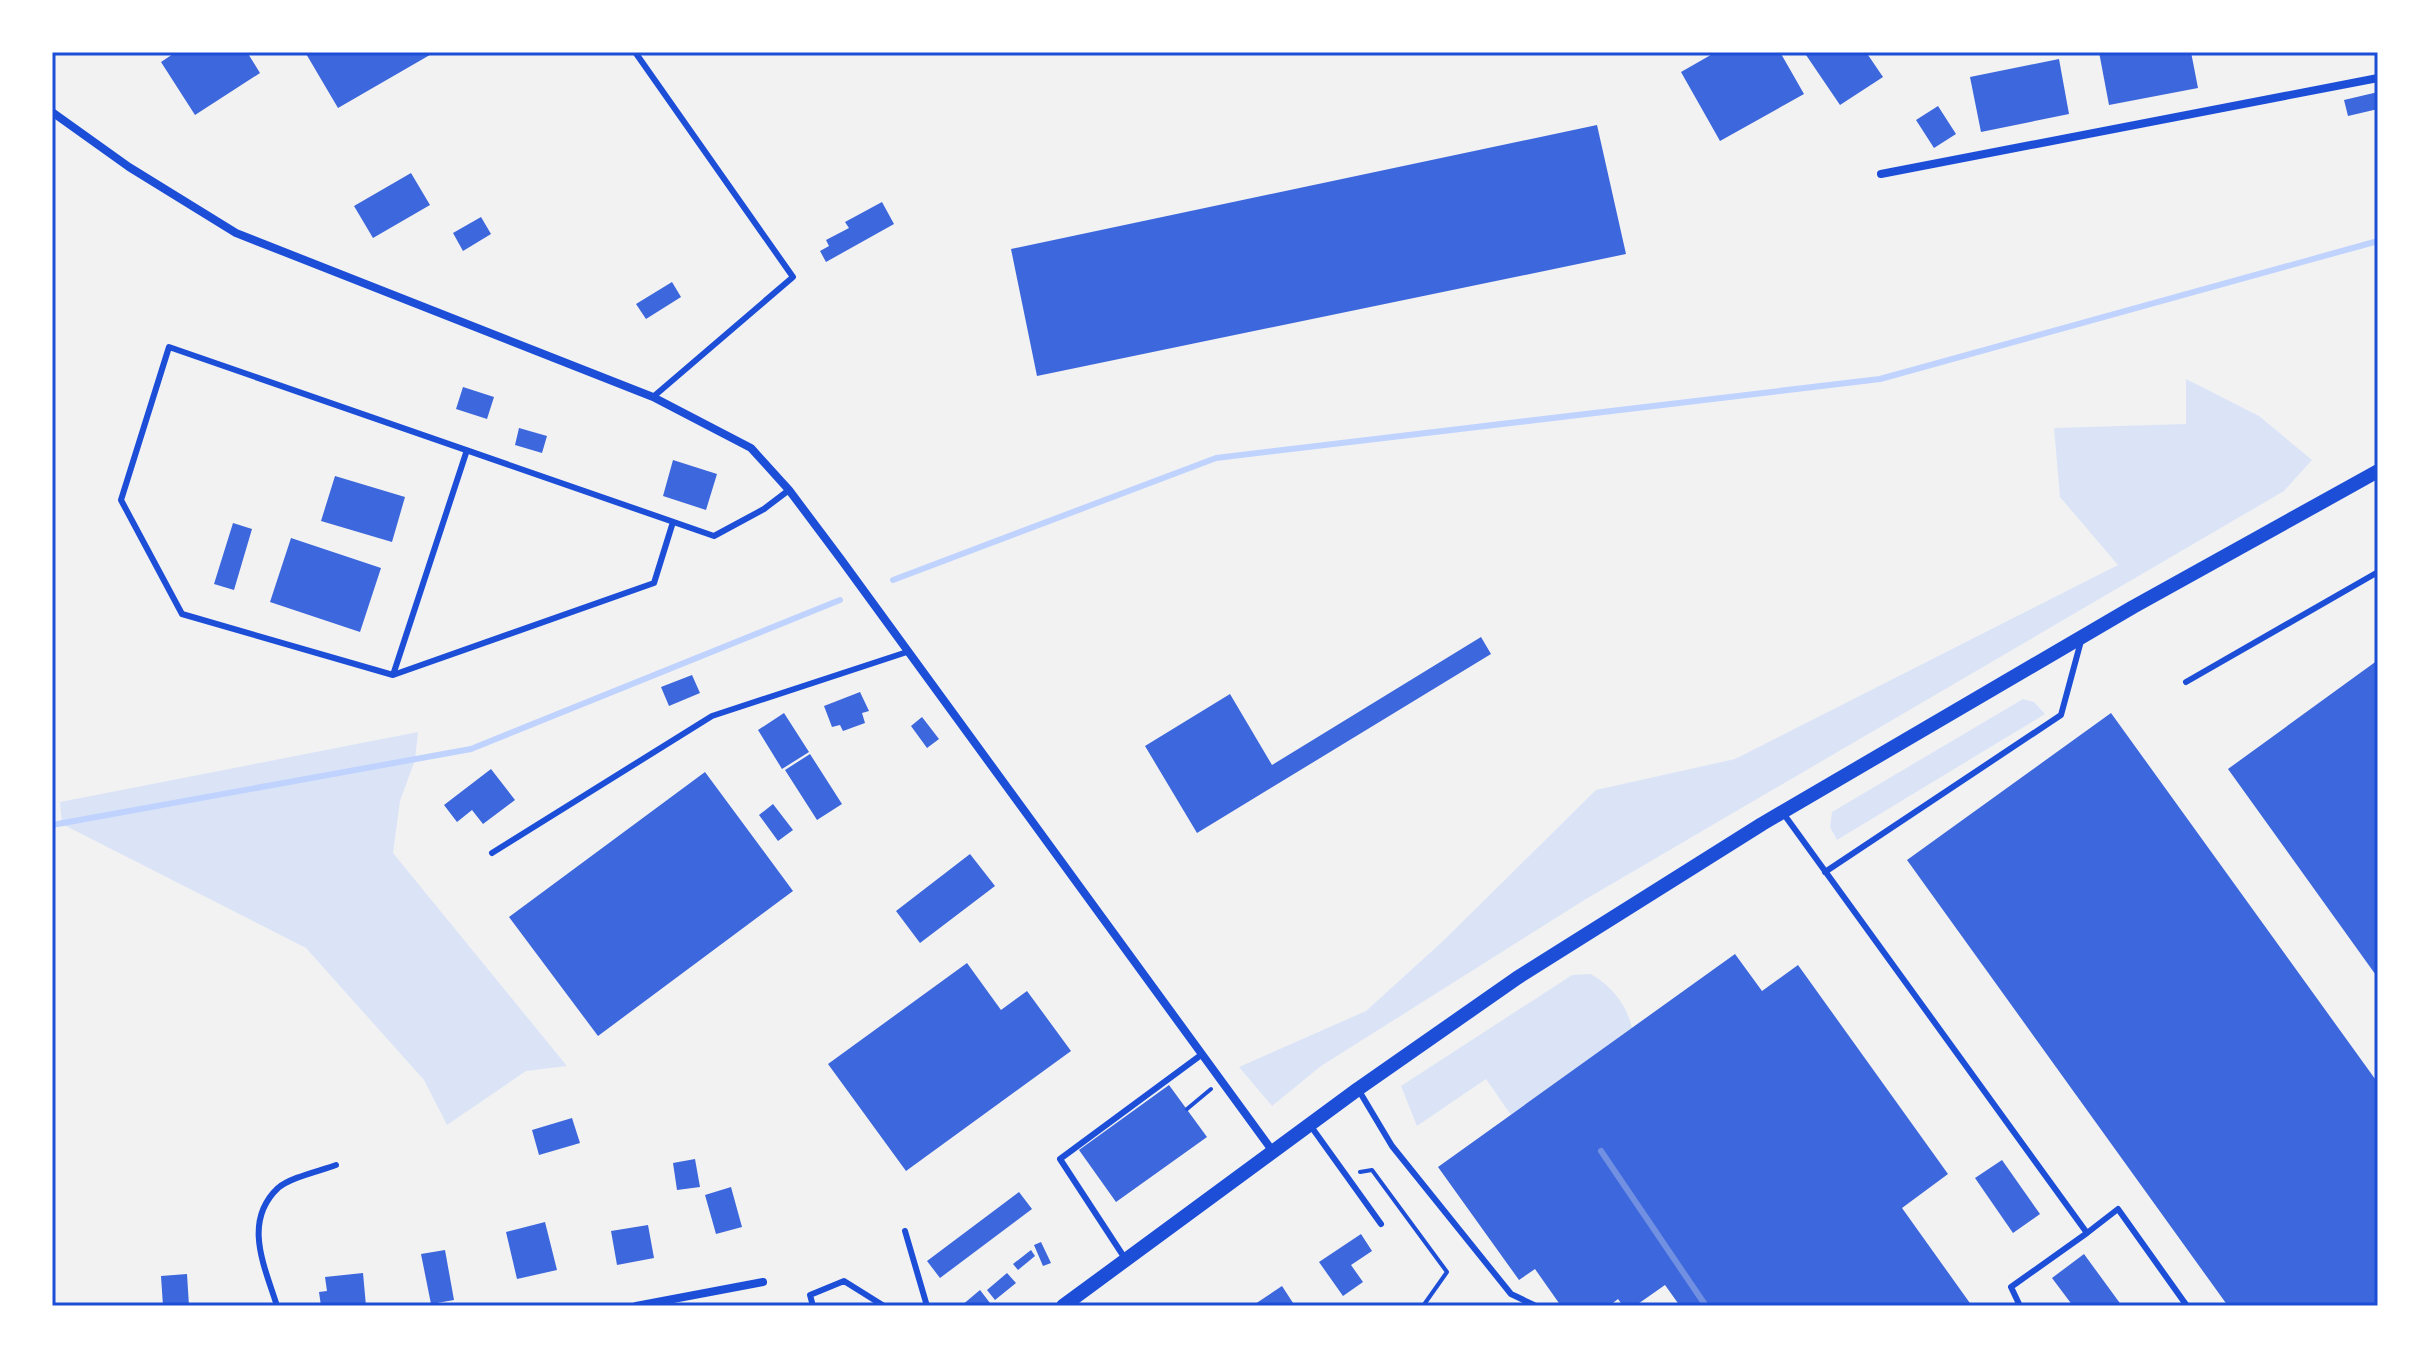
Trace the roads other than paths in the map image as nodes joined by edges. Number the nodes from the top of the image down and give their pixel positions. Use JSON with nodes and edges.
{"nodes":[{"id":1,"x":635,"y":52,"type":"edge"},
{"id":2,"x":2378,"y":78,"type":"edge"},
{"id":3,"x":52,"y":112,"type":"edge"},
{"id":4,"x":1881,"y":174,"type":"dead end"},
{"id":5,"x":653,"y":397,"type":"junction"},
{"id":6,"x":467,"y":450,"type":"junction"},
{"id":7,"x":2378,"y":471,"type":"edge"},
{"id":8,"x":789,"y":490,"type":"junction"},
{"id":9,"x":673,"y":522,"type":"junction"},
{"id":10,"x":2378,"y":572,"type":"edge"},
{"id":11,"x":2082,"y":638,"type":"junction"},
{"id":12,"x":907,"y":652,"type":"junction"},
{"id":13,"x":393,"y":675,"type":"junction"},
{"id":14,"x":2186,"y":682,"type":"dead end"},
{"id":15,"x":1783,"y":813,"type":"junction"},
{"id":16,"x":492,"y":853,"type":"dead end"},
{"id":17,"x":1825,"y":872,"type":"junction"},
{"id":18,"x":1201,"y":1055,"type":"junction"},
{"id":19,"x":1358,"y":1089,"type":"junction"},
{"id":20,"x":1310,"y":1125,"type":"junction"},
{"id":21,"x":1275,"y":1154,"type":"junction"},
{"id":22,"x":336,"y":1165,"type":"dead end"},
{"id":23,"x":1381,"y":1224,"type":"dead end"},
{"id":24,"x":905,"y":1231,"type":"dead end"},
{"id":25,"x":2087,"y":1233,"type":"junction"},
{"id":26,"x":1127,"y":1261,"type":"junction"},
{"id":27,"x":763,"y":1282,"type":"dead end"},
{"id":28,"x":277,"y":1306,"type":"edge"},
{"id":29,"x":636,"y":1306,"type":"edge"},
{"id":30,"x":813,"y":1306,"type":"edge"},
{"id":31,"x":884,"y":1306,"type":"edge"},
{"id":32,"x":927,"y":1306,"type":"edge"},
{"id":33,"x":1063,"y":1306,"type":"edge"},
{"id":34,"x":1536,"y":1306,"type":"edge"},
{"id":35,"x":2020,"y":1306,"type":"edge"},
{"id":36,"x":2187,"y":1306,"type":"edge"}],
"edges":[{"from":1,"to":5,"type":"lane"},
{"from":2,"to":4,"type":"street"},
{"from":3,"to":5,"type":"street"},
{"from":5,"to":8,"type":"street"},
{"from":6,"to":9,"type":"lane"},
{"from":6,"to":13,"type":"lane"},
{"from":6,"to":13,"type":"lane"},
{"from":7,"to":11,"type":"street"},
{"from":8,"to":9,"type":"lane"},
{"from":8,"to":12,"type":"street"},
{"from":9,"to":13,"type":"lane"},
{"from":10,"to":14,"type":"lane"},
{"from":11,"to":15,"type":"street"},
{"from":11,"to":17,"type":"lane"},
{"from":12,"to":16,"type":"lane"},
{"from":12,"to":18,"type":"street"},
{"from":15,"to":17,"type":"lane"},
{"from":15,"to":19,"type":"street"},
{"from":17,"to":25,"type":"lane"},
{"from":18,"to":21,"type":"street"},
{"from":18,"to":26,"type":"lane"},
{"from":19,"to":20,"type":"street"},
{"from":19,"to":34,"type":"lane"},
{"from":20,"to":21,"type":"street"},
{"from":20,"to":23,"type":"lane"},
{"from":21,"to":26,"type":"street"},
{"from":22,"to":28,"type":"lane"},
{"from":24,"to":32,"type":"lane"},
{"from":25,"to":35,"type":"lane"},
{"from":25,"to":36,"type":"lane"},
{"from":26,"to":33,"type":"street"},
{"from":27,"to":29,"type":"street"},
{"from":30,"to":31,"type":"lane"}]}
